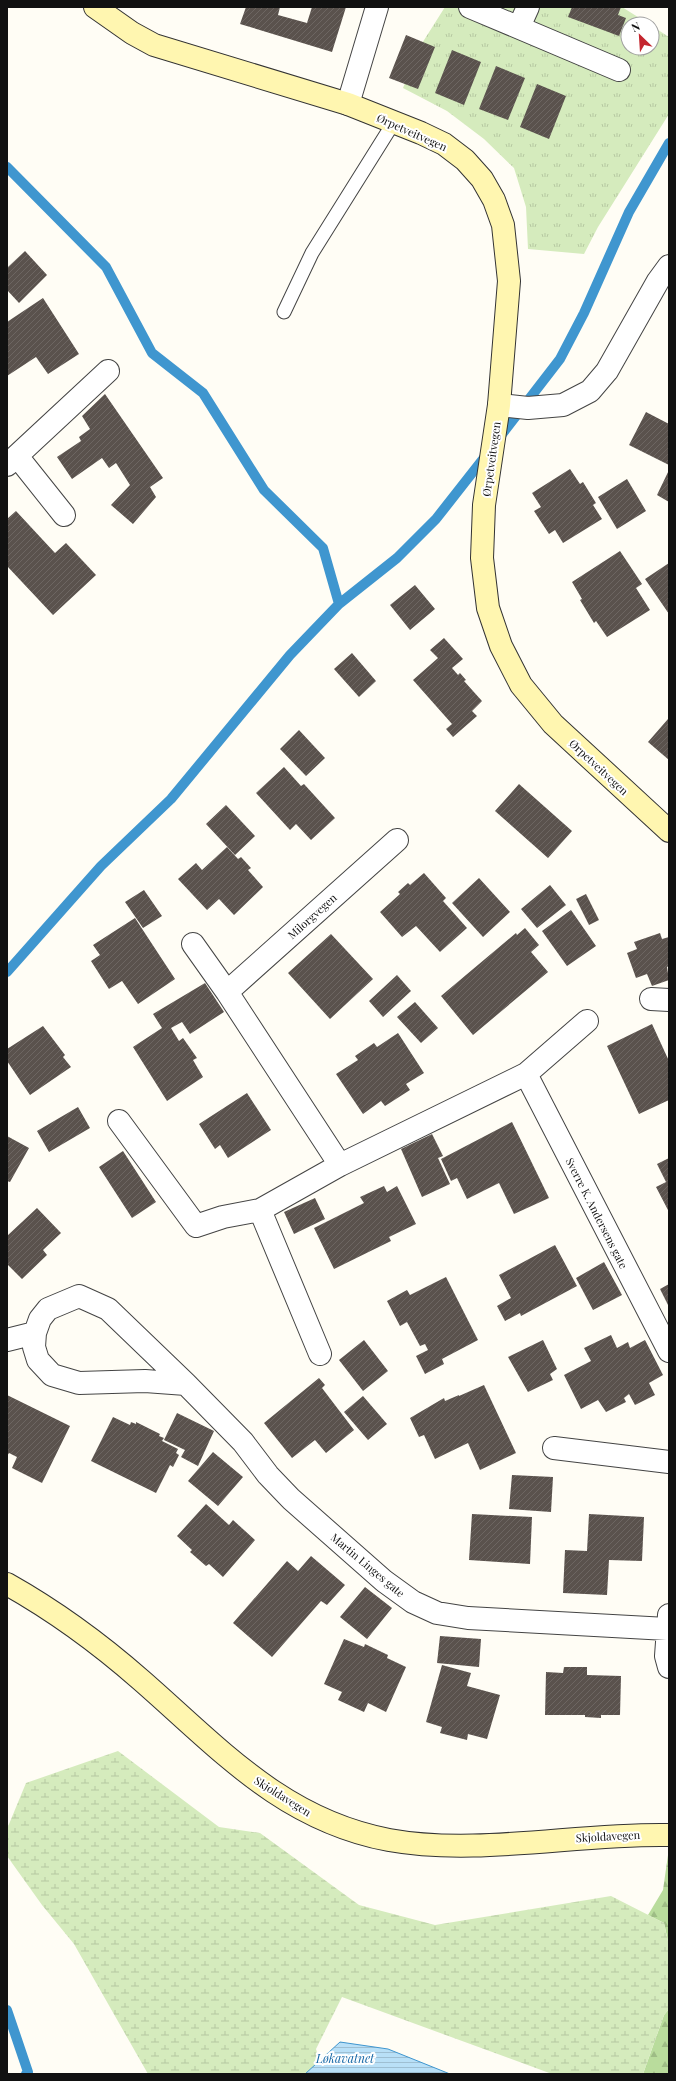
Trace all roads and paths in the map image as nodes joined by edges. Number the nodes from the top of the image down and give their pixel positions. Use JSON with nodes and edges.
{"nodes":[{"id":1,"x":95,"y":7,"type":"edge"},
{"id":2,"x":377,"y":7,"type":"edge"},
{"id":3,"x":470,"y":7,"type":"edge"},
{"id":4,"x":528,"y":7,"type":"edge"},
{"id":5,"x":519,"y":27,"type":"junction"},
{"id":6,"x":619,"y":70,"type":"dead end"},
{"id":7,"x":348,"y":104,"type":"junction"},
{"id":8,"x":394,"y":122,"type":"junction"},
{"id":9,"x":669,"y":266,"type":"edge"},
{"id":10,"x":284,"y":312,"type":"dead end"},
{"id":11,"x":108,"y":371,"type":"dead end"},
{"id":12,"x":499,"y":406,"type":"junction"},
{"id":13,"x":12,"y":460,"type":"edge"},
{"id":14,"x":64,"y":515,"type":"dead end"},
{"id":15,"x":669,"y":831,"type":"edge"},
{"id":16,"x":397,"y":840,"type":"dead end"},
{"id":17,"x":193,"y":944,"type":"dead end"},
{"id":18,"x":227,"y":992,"type":"junction"},
{"id":19,"x":587,"y":1021,"type":"dead end"},
{"id":20,"x":526,"y":1074,"type":"junction"},
{"id":21,"x":119,"y":1121,"type":"dead end"},
{"id":22,"x":340,"y":1165,"type":"junction"},
{"id":23,"x":260,"y":1210,"type":"junction"},
{"id":24,"x":35,"y":1333,"type":"junction"},
{"id":25,"x":7,"y":1340,"type":"edge"},
{"id":26,"x":669,"y":1351,"type":"edge"},
{"id":27,"x":320,"y":1354,"type":"dead end"},
{"id":28,"x":186,"y":1384,"type":"junction"},
{"id":29,"x":554,"y":1448,"type":"dead end"},
{"id":30,"x":669,"y":1462,"type":"edge"},
{"id":31,"x":7,"y":1584,"type":"edge"},
{"id":32,"x":668,"y":1622,"type":"edge"},
{"id":33,"x":669,"y":1667,"type":"edge"},
{"id":34,"x":669,"y":1835,"type":"edge"}],
"edges":[{"from":1,"to":7,"type":"street","name":"Ørpetveitvegen"},
{"from":2,"to":7,"type":"street"},
{"from":3,"to":5,"type":"street"},
{"from":4,"to":5,"type":"street"},
{"from":5,"to":6,"type":"street"},
{"from":7,"to":8,"type":"street","name":"Ørpetveitvegen"},
{"from":8,"to":10,"type":"lane"},
{"from":8,"to":12,"type":"street","name":"Ørpetveitvegen"},
{"from":9,"to":12,"type":"street"},
{"from":11,"to":13,"type":"street"},
{"from":12,"to":15,"type":"street","name":"Ørpetveitvegen"},
{"from":13,"to":14,"type":"street"},
{"from":16,"to":18,"type":"street","name":"Milorgvegen"},
{"from":17,"to":18,"type":"street"},
{"from":18,"to":22,"type":"street"},
{"from":19,"to":20,"type":"street"},
{"from":20,"to":22,"type":"street"},
{"from":20,"to":26,"type":"street","name":"Sverre K. Andersens gate"},
{"from":21,"to":23,"type":"street"},
{"from":22,"to":23,"type":"street"},
{"from":23,"to":27,"type":"street"},
{"from":24,"to":25,"type":"street"},
{"from":24,"to":28,"type":"street","name":"Martin Linges gate"},
{"from":24,"to":28,"type":"street","name":"Martin Linges gate"},
{"from":28,"to":32,"type":"street","name":"Martin Linges gate"},
{"from":29,"to":30,"type":"street"},
{"from":31,"to":34,"type":"street","name":"Skjoldavegen"},
{"from":32,"to":33,"type":"street"}]}
